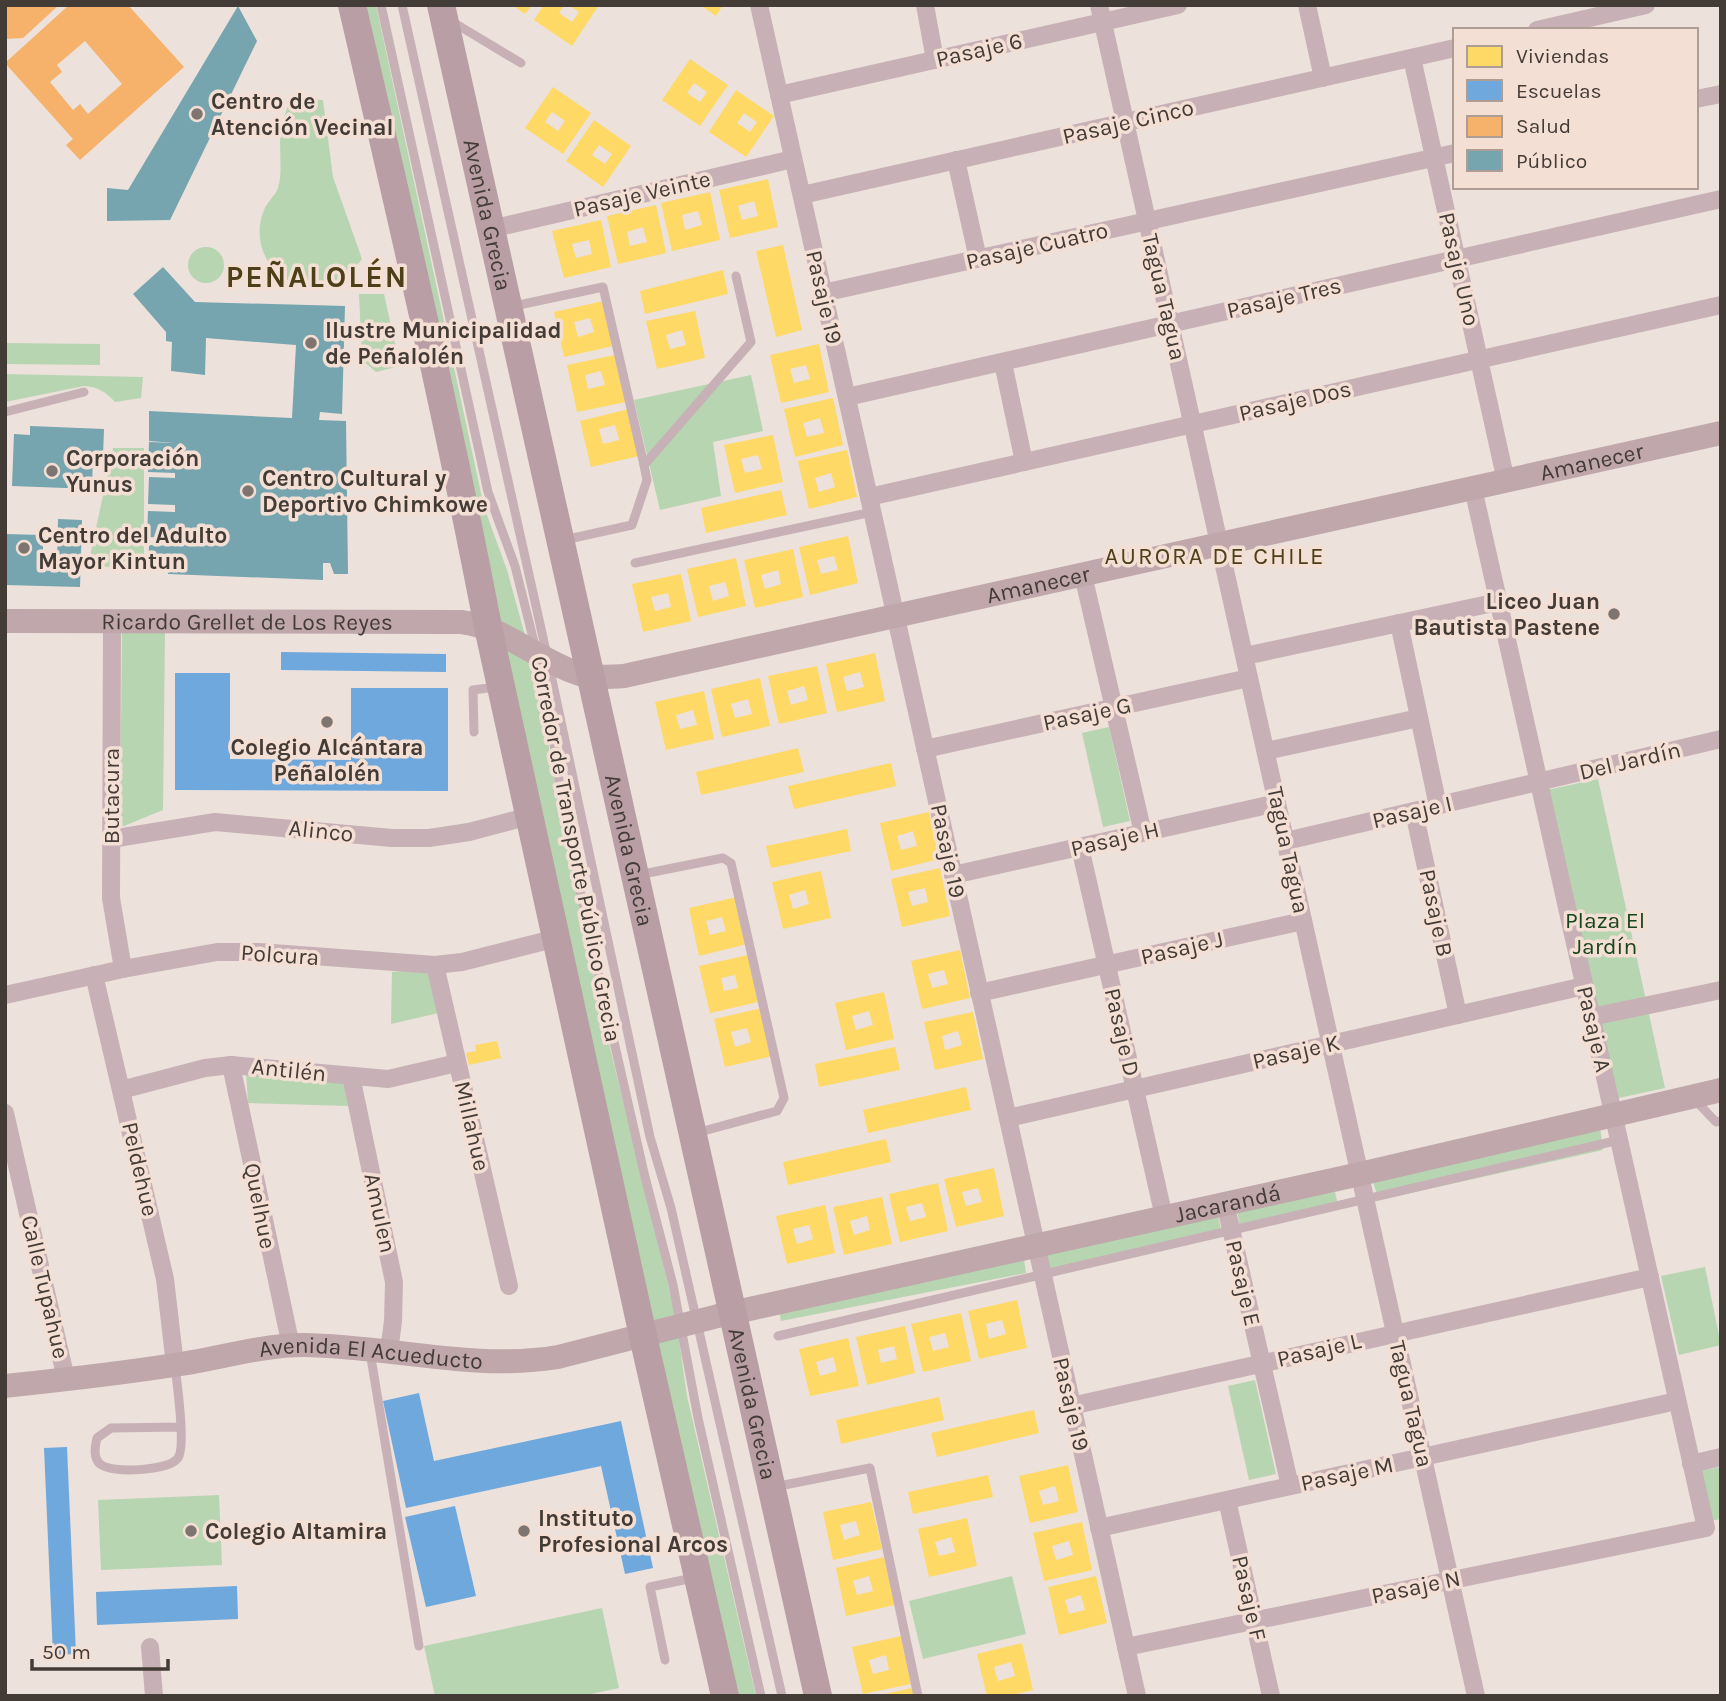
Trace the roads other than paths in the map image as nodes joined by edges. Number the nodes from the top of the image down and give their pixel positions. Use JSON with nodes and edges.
{"nodes":[{"id":1,"x":352,"y":5,"type":"edge"},
{"id":2,"x":381,"y":5,"type":"edge"},
{"id":3,"x":402,"y":5,"type":"edge"},
{"id":4,"x":759,"y":5,"type":"edge"},
{"id":5,"x":925,"y":5,"type":"edge"},
{"id":6,"x":1178,"y":5,"type":"edge"},
{"id":7,"x":1307,"y":5,"type":"edge"},
{"id":8,"x":1646,"y":5,"type":"edge"},
{"id":9,"x":442,"y":11,"type":"edge"},
{"id":10,"x":1101,"y":14,"type":"edge"},
{"id":11,"x":1546,"y":28,"type":"edge"},
{"id":12,"x":1453,"y":48,"type":"edge"},
{"id":13,"x":1412,"y":58,"type":"junction"},
{"id":14,"x":935,"y":60,"type":"junction"},
{"id":15,"x":521,"y":63,"type":"dead end"},
{"id":16,"x":1323,"y":78,"type":"junction"},
{"id":17,"x":1721,"y":94,"type":"edge"},
{"id":18,"x":779,"y":95,"type":"junction"},
{"id":19,"x":1698,"y":99,"type":"edge"},
{"id":20,"x":1125,"y":122,"type":"junction"},
{"id":21,"x":1453,"y":153,"type":"edge"},
{"id":22,"x":1434,"y":158,"type":"junction"},
{"id":23,"x":793,"y":159,"type":"junction"},
{"id":24,"x":956,"y":160,"type":"junction"},
{"id":25,"x":802,"y":195,"type":"junction"},
{"id":26,"x":1721,"y":199,"type":"edge"},
{"id":27,"x":1147,"y":221,"type":"junction"},
{"id":28,"x":491,"y":229,"type":"junction"},
{"id":29,"x":978,"y":259,"type":"junction"},
{"id":30,"x":1457,"y":259,"type":"junction"},
{"id":31,"x":736,"y":276,"type":"dead end"},
{"id":32,"x":823,"y":293,"type":"junction"},
{"id":33,"x":1721,"y":305,"type":"edge"},
{"id":34,"x":508,"y":307,"type":"junction"},
{"id":35,"x":1170,"y":324,"type":"junction"},
{"id":36,"x":1479,"y":360,"type":"junction"},
{"id":37,"x":1003,"y":363,"type":"junction"},
{"id":38,"x":84,"y":392,"type":"dead end"},
{"id":39,"x":846,"y":397,"type":"junction"},
{"id":40,"x":5,"y":412,"type":"edge"},
{"id":41,"x":1193,"y":424,"type":"junction"},
{"id":42,"x":1721,"y":433,"type":"edge"},
{"id":43,"x":1024,"y":462,"type":"junction"},
{"id":44,"x":644,"y":465,"type":"junction"},
{"id":45,"x":1506,"y":481,"type":"junction"},
{"id":46,"x":1473,"y":488,"type":"junction"},
{"id":47,"x":871,"y":505,"type":"junction"},
{"id":48,"x":561,"y":540,"type":"junction"},
{"id":49,"x":1220,"y":544,"type":"junction"},
{"id":50,"x":635,"y":563,"type":"dead end"},
{"id":51,"x":1083,"y":575,"type":"junction"},
{"id":52,"x":1498,"y":602,"type":"junction"},
{"id":53,"x":897,"y":616,"type":"junction"},
{"id":54,"x":5,"y":621,"type":"edge"},
{"id":55,"x":112,"y":622,"type":"junction"},
{"id":56,"x":1399,"y":623,"type":"junction"},
{"id":57,"x":488,"y":626,"type":"junction"},
{"id":58,"x":1245,"y":656,"type":"junction"},
{"id":59,"x":542,"y":657,"type":"junction"},
{"id":60,"x":592,"y":676,"type":"junction"},
{"id":61,"x":1249,"y":678,"type":"junction"},
{"id":62,"x":501,"y":686,"type":"junction"},
{"id":63,"x":1114,"y":708,"type":"junction"},
{"id":64,"x":1419,"y":718,"type":"junction"},
{"id":65,"x":474,"y":732,"type":"dead end"},
{"id":66,"x":1721,"y":739,"type":"edge"},
{"id":67,"x":925,"y":749,"type":"junction"},
{"id":68,"x":1266,"y":751,"type":"junction"},
{"id":69,"x":1538,"y":783,"type":"junction"},
{"id":70,"x":1277,"y":803,"type":"junction"},
{"id":71,"x":1438,"y":806,"type":"junction"},
{"id":72,"x":1414,"y":812,"type":"junction"},
{"id":73,"x":530,"y":816,"type":"junction"},
{"id":74,"x":1143,"y":833,"type":"junction"},
{"id":75,"x":111,"y":839,"type":"junction"},
{"id":76,"x":1286,"y":841,"type":"junction"},
{"id":77,"x":1080,"y":847,"type":"junction"},
{"id":78,"x":636,"y":875,"type":"junction"},
{"id":79,"x":953,"y":876,"type":"junction"},
{"id":80,"x":1303,"y":920,"type":"junction"},
{"id":81,"x":557,"y":939,"type":"junction"},
{"id":82,"x":1107,"y":964,"type":"junction"},
{"id":83,"x":435,"y":965,"type":"junction"},
{"id":84,"x":123,"y":969,"type":"junction"},
{"id":85,"x":94,"y":975,"type":"junction"},
{"id":86,"x":1584,"y":986,"type":"junction"},
{"id":87,"x":1721,"y":990,"type":"edge"},
{"id":88,"x":979,"y":993,"type":"junction"},
{"id":89,"x":5,"y":995,"type":"edge"},
{"id":90,"x":1458,"y":1015,"type":"junction"},
{"id":91,"x":1591,"y":1017,"type":"junction"},
{"id":92,"x":1331,"y":1044,"type":"junction"},
{"id":93,"x":457,"y":1063,"type":"junction"},
{"id":94,"x":231,"y":1065,"type":"junction"},
{"id":95,"x":351,"y":1076,"type":"junction"},
{"id":96,"x":1135,"y":1089,"type":"junction"},
{"id":97,"x":121,"y":1090,"type":"junction"},
{"id":98,"x":1721,"y":1090,"type":"edge"},
{"id":99,"x":1691,"y":1096,"type":"junction"},
{"id":100,"x":5,"y":1113,"type":"edge"},
{"id":101,"x":1613,"y":1113,"type":"junction"},
{"id":102,"x":1007,"y":1118,"type":"junction"},
{"id":103,"x":1721,"y":1121,"type":"edge"},
{"id":104,"x":693,"y":1134,"type":"junction"},
{"id":105,"x":1619,"y":1140,"type":"junction"},
{"id":106,"x":1360,"y":1174,"type":"junction"},
{"id":107,"x":1365,"y":1199,"type":"junction"},
{"id":108,"x":1225,"y":1203,"type":"junction"},
{"id":109,"x":1164,"y":1217,"type":"junction"},
{"id":110,"x":1231,"y":1230,"type":"junction"},
{"id":111,"x":1036,"y":1246,"type":"junction"},
{"id":112,"x":1042,"y":1274,"type":"junction"},
{"id":113,"x":1650,"y":1277,"type":"junction"},
{"id":114,"x":509,"y":1286,"type":"dead end"},
{"id":115,"x":733,"y":1312,"type":"junction"},
{"id":116,"x":689,"y":1323,"type":"junction"},
{"id":117,"x":1395,"y":1334,"type":"junction"},
{"id":118,"x":643,"y":1335,"type":"junction"},
{"id":119,"x":778,"y":1336,"type":"dead end"},
{"id":120,"x":290,"y":1346,"type":"junction"},
{"id":121,"x":379,"y":1351,"type":"junction"},
{"id":122,"x":1261,"y":1363,"type":"junction"},
{"id":123,"x":175,"y":1365,"type":"junction"},
{"id":124,"x":66,"y":1379,"type":"junction"},
{"id":125,"x":5,"y":1386,"type":"edge"},
{"id":126,"x":1677,"y":1401,"type":"junction"},
{"id":127,"x":1071,"y":1406,"type":"junction"},
{"id":128,"x":180,"y":1427,"type":"junction"},
{"id":129,"x":1423,"y":1457,"type":"junction"},
{"id":130,"x":1721,"y":1457,"type":"edge"},
{"id":131,"x":1691,"y":1464,"type":"junction"},
{"id":132,"x":1290,"y":1486,"type":"junction"},
{"id":133,"x":772,"y":1487,"type":"junction"},
{"id":134,"x":1227,"y":1500,"type":"junction"},
{"id":135,"x":1099,"y":1528,"type":"junction"},
{"id":136,"x":1706,"y":1528,"type":"joint"},
{"id":137,"x":698,"y":1577,"type":"junction"},
{"id":138,"x":1450,"y":1580,"type":"junction"},
{"id":139,"x":1254,"y":1620,"type":"junction"},
{"id":140,"x":419,"y":1646,"type":"dead end"},
{"id":141,"x":150,"y":1647,"type":"dead end"},
{"id":142,"x":1126,"y":1647,"type":"junction"},
{"id":143,"x":665,"y":1660,"type":"dead end"},
{"id":144,"x":154,"y":1696,"type":"edge"},
{"id":145,"x":725,"y":1696,"type":"edge"},
{"id":146,"x":761,"y":1696,"type":"edge"},
{"id":147,"x":782,"y":1696,"type":"edge"},
{"id":148,"x":818,"y":1696,"type":"edge"},
{"id":149,"x":918,"y":1696,"type":"edge"},
{"id":150,"x":1137,"y":1696,"type":"edge"},
{"id":151,"x":1272,"y":1696,"type":"edge"},
{"id":152,"x":1476,"y":1696,"type":"edge"}],
"edges":[{"from":1,"to":57,"type":"main road"},
{"from":2,"to":59,"type":"lane","name":"Corredor de Transporte Público Grecia"},
{"from":3,"to":59,"type":"lane","name":"Corredor de Transporte Público Grecia"},
{"from":4,"to":18,"type":"street","name":"Pasaje 19"},
{"from":5,"to":14,"type":"street"},
{"from":6,"to":10,"type":"street","name":"Pasaje 6"},
{"from":7,"to":16,"type":"street"},
{"from":8,"to":11,"type":"street"},
{"from":9,"to":15,"type":"lane"},
{"from":9,"to":28,"type":"main road","name":"Avenida Grecia"},
{"from":10,"to":14,"type":"street","name":"Pasaje 6"},
{"from":10,"to":20,"type":"street","name":"Tagua Tagua"},
{"from":12,"to":13,"type":"street","name":"Pasaje Cinco"},
{"from":13,"to":16,"type":"street","name":"Pasaje Cinco"},
{"from":13,"to":22,"type":"street","name":"Pasaje Uno"},
{"from":14,"to":18,"type":"street","name":"Pasaje 6"},
{"from":16,"to":20,"type":"street","name":"Pasaje Cinco"},
{"from":17,"to":19,"type":"street"},
{"from":18,"to":23,"type":"street","name":"Pasaje 19"},
{"from":20,"to":24,"type":"street","name":"Pasaje Cinco"},
{"from":20,"to":27,"type":"street","name":"Tagua Tagua"},
{"from":21,"to":22,"type":"street","name":"Pasaje Cuatro"},
{"from":22,"to":27,"type":"street","name":"Pasaje Cuatro"},
{"from":22,"to":30,"type":"street","name":"Pasaje Uno"},
{"from":23,"to":25,"type":"street","name":"Pasaje 19"},
{"from":23,"to":28,"type":"street","name":"Pasaje Veinte"},
{"from":24,"to":25,"type":"street","name":"Pasaje Cinco"},
{"from":24,"to":29,"type":"street"},
{"from":25,"to":32,"type":"street","name":"Pasaje 19"},
{"from":26,"to":30,"type":"street","name":"Pasaje Tres"},
{"from":27,"to":29,"type":"street","name":"Pasaje Cuatro"},
{"from":27,"to":35,"type":"street","name":"Tagua Tagua"},
{"from":28,"to":34,"type":"main road","name":"Avenida Grecia"},
{"from":29,"to":32,"type":"street","name":"Pasaje Cuatro"},
{"from":30,"to":35,"type":"street","name":"Pasaje Tres"},
{"from":30,"to":36,"type":"street","name":"Pasaje Uno"},
{"from":31,"to":44,"type":"lane"},
{"from":32,"to":39,"type":"street","name":"Pasaje 19"},
{"from":33,"to":36,"type":"street","name":"Pasaje Dos"},
{"from":34,"to":44,"type":"lane"},
{"from":34,"to":48,"type":"main road","name":"Avenida Grecia"},
{"from":35,"to":37,"type":"street","name":"Pasaje Tres"},
{"from":35,"to":41,"type":"street","name":"Tagua Tagua"},
{"from":36,"to":41,"type":"street","name":"Pasaje Dos"},
{"from":36,"to":45,"type":"street","name":"Pasaje Uno"},
{"from":37,"to":39,"type":"street","name":"Pasaje Tres"},
{"from":37,"to":43,"type":"street"},
{"from":38,"to":40,"type":"lane"},
{"from":39,"to":47,"type":"street","name":"Pasaje 19"},
{"from":41,"to":43,"type":"street","name":"Pasaje Dos"},
{"from":41,"to":49,"type":"street","name":"Tagua Tagua"},
{"from":42,"to":45,"type":"street","name":"Amanecer"},
{"from":43,"to":47,"type":"street","name":"Pasaje Dos"},
{"from":44,"to":48,"type":"lane"},
{"from":45,"to":46,"type":"street","name":"Amanecer"},
{"from":46,"to":49,"type":"street","name":"Amanecer"},
{"from":46,"to":52,"type":"street","name":"Pasaje A"},
{"from":47,"to":50,"type":"lane"},
{"from":47,"to":53,"type":"street","name":"Pasaje 19"},
{"from":48,"to":60,"type":"main road","name":"Avenida Grecia"},
{"from":49,"to":51,"type":"street","name":"Amanecer"},
{"from":49,"to":58,"type":"street","name":"Tagua Tagua"},
{"from":51,"to":53,"type":"street","name":"Amanecer"},
{"from":51,"to":63,"type":"street"},
{"from":52,"to":56,"type":"street"},
{"from":52,"to":69,"type":"street","name":"Pasaje A"},
{"from":53,"to":60,"type":"street","name":"Amanecer"},
{"from":53,"to":67,"type":"street","name":"Pasaje 19"},
{"from":54,"to":55,"type":"street","name":"Ricardo Grellet de Los Reyes"},
{"from":55,"to":57,"type":"street","name":"Ricardo Grellet de Los Reyes"},
{"from":55,"to":75,"type":"street","name":"Butacura"},
{"from":56,"to":58,"type":"street"},
{"from":56,"to":64,"type":"street"},
{"from":57,"to":59,"type":"street","name":"Amanecer"},
{"from":57,"to":62,"type":"main road"},
{"from":58,"to":61,"type":"street","name":"Tagua Tagua"},
{"from":59,"to":60,"type":"street","name":"Amanecer"},
{"from":59,"to":116,"type":"lane","name":"Corredor de Transporte Público Grecia"},
{"from":59,"to":116,"type":"lane","name":"Corredor de Transporte Público Grecia"},
{"from":60,"to":78,"type":"main road","name":"Avenida Grecia"},
{"from":61,"to":63,"type":"street","name":"Pasaje G"},
{"from":61,"to":68,"type":"street","name":"Tagua Tagua"},
{"from":62,"to":65,"type":"lane"},
{"from":62,"to":73,"type":"main road"},
{"from":63,"to":67,"type":"street","name":"Pasaje G"},
{"from":63,"to":74,"type":"street"},
{"from":64,"to":68,"type":"street"},
{"from":64,"to":71,"type":"street"},
{"from":66,"to":69,"type":"street","name":"Del Jardín"},
{"from":67,"to":79,"type":"street","name":"Pasaje 19"},
{"from":68,"to":70,"type":"street","name":"Tagua Tagua"},
{"from":69,"to":71,"type":"street","name":"Pasaje I"},
{"from":69,"to":86,"type":"street","name":"Pasaje A"},
{"from":70,"to":74,"type":"street","name":"Pasaje H"},
{"from":70,"to":76,"type":"street","name":"Tagua Tagua"},
{"from":71,"to":72,"type":"street","name":"Pasaje I"},
{"from":72,"to":76,"type":"street","name":"Pasaje I"},
{"from":72,"to":90,"type":"street","name":"Pasaje B"},
{"from":73,"to":75,"type":"street","name":"Alinco"},
{"from":73,"to":81,"type":"main road"},
{"from":74,"to":77,"type":"street","name":"Pasaje H"},
{"from":75,"to":84,"type":"street","name":"Butacura"},
{"from":76,"to":80,"type":"street","name":"Tagua Tagua"},
{"from":77,"to":79,"type":"street","name":"Pasaje H"},
{"from":77,"to":82,"type":"street","name":"Pasaje D"},
{"from":78,"to":104,"type":"main road","name":"Avenida Grecia"},
{"from":78,"to":104,"type":"lane"},
{"from":79,"to":88,"type":"street","name":"Pasaje 19"},
{"from":80,"to":82,"type":"street","name":"Pasaje J"},
{"from":80,"to":92,"type":"street","name":"Tagua Tagua"},
{"from":81,"to":83,"type":"street","name":"Polcura"},
{"from":81,"to":118,"type":"main road"},
{"from":82,"to":88,"type":"street","name":"Pasaje J"},
{"from":82,"to":96,"type":"street","name":"Pasaje D"},
{"from":83,"to":84,"type":"street","name":"Polcura"},
{"from":83,"to":93,"type":"street","name":"Millahue"},
{"from":84,"to":85,"type":"street","name":"Polcura"},
{"from":85,"to":89,"type":"street","name":"Polcura"},
{"from":85,"to":97,"type":"street","name":"Peldehue"},
{"from":86,"to":90,"type":"street","name":"Pasaje K"},
{"from":86,"to":91,"type":"street","name":"Pasaje A"},
{"from":87,"to":91,"type":"street"},
{"from":88,"to":102,"type":"street","name":"Pasaje 19"},
{"from":90,"to":92,"type":"street","name":"Pasaje K"},
{"from":91,"to":101,"type":"street","name":"Pasaje A"},
{"from":92,"to":96,"type":"street","name":"Pasaje K"},
{"from":92,"to":106,"type":"street","name":"Tagua Tagua"},
{"from":93,"to":95,"type":"street","name":"Antilén"},
{"from":93,"to":114,"type":"street","name":"Millahue"},
{"from":94,"to":95,"type":"street","name":"Antilén"},
{"from":94,"to":97,"type":"street","name":"Antilén"},
{"from":94,"to":120,"type":"street","name":"Quelhue"},
{"from":95,"to":121,"type":"street","name":"Amulen"},
{"from":96,"to":102,"type":"street","name":"Pasaje K"},
{"from":96,"to":109,"type":"street","name":"Pasaje D"},
{"from":97,"to":123,"type":"street","name":"Peldehue"},
{"from":98,"to":99,"type":"street","name":"Jacarandá"},
{"from":99,"to":101,"type":"street","name":"Jacarandá"},
{"from":99,"to":103,"type":"lane"},
{"from":100,"to":124,"type":"street","name":"Calle Tupahue"},
{"from":101,"to":105,"type":"street","name":"Pasaje A"},
{"from":101,"to":106,"type":"street","name":"Jacarandá"},
{"from":102,"to":111,"type":"street","name":"Pasaje 19"},
{"from":104,"to":115,"type":"main road","name":"Avenida Grecia"},
{"from":105,"to":107,"type":"lane"},
{"from":105,"to":113,"type":"street","name":"Pasaje A"},
{"from":106,"to":107,"type":"street","name":"Tagua Tagua"},
{"from":106,"to":108,"type":"street","name":"Jacarandá"},
{"from":107,"to":110,"type":"lane"},
{"from":107,"to":117,"type":"street","name":"Tagua Tagua"},
{"from":108,"to":109,"type":"street","name":"Jacarandá"},
{"from":108,"to":110,"type":"street","name":"Pasaje E"},
{"from":109,"to":111,"type":"street","name":"Jacarandá"},
{"from":110,"to":112,"type":"lane"},
{"from":110,"to":122,"type":"street","name":"Pasaje E"},
{"from":111,"to":112,"type":"street","name":"Pasaje 19"},
{"from":111,"to":115,"type":"street","name":"Jacarandá"},
{"from":112,"to":119,"type":"lane"},
{"from":112,"to":127,"type":"street","name":"Pasaje 19"},
{"from":113,"to":117,"type":"street","name":"Pasaje L"},
{"from":113,"to":126,"type":"street","name":"Pasaje A"},
{"from":115,"to":116,"type":"street","name":"Avenida El Acueducto"},
{"from":115,"to":133,"type":"main road","name":"Avenida Grecia"},
{"from":116,"to":118,"type":"street","name":"Avenida El Acueducto"},
{"from":116,"to":146,"type":"lane","name":"Corredor de Transporte Público Grecia"},
{"from":116,"to":147,"type":"lane","name":"Corredor de Transporte Público Grecia"},
{"from":117,"to":122,"type":"street","name":"Pasaje L"},
{"from":117,"to":129,"type":"street","name":"Tagua Tagua"},
{"from":118,"to":121,"type":"street","name":"Avenida El Acueducto"},
{"from":118,"to":137,"type":"main road"},
{"from":120,"to":121,"type":"street","name":"Avenida El Acueducto"},
{"from":120,"to":123,"type":"street","name":"Avenida El Acueducto"},
{"from":121,"to":140,"type":"lane"},
{"from":122,"to":127,"type":"street","name":"Pasaje L"},
{"from":122,"to":132,"type":"street","name":"Pasaje E"},
{"from":123,"to":124,"type":"street","name":"Avenida El Acueducto"},
{"from":123,"to":128,"type":"lane"},
{"from":124,"to":125,"type":"street","name":"Avenida El Acueducto"},
{"from":126,"to":129,"type":"street","name":"Pasaje M"},
{"from":126,"to":131,"type":"street","name":"Pasaje A"},
{"from":127,"to":135,"type":"street","name":"Pasaje 19"},
{"from":128,"to":128,"type":"lane"},
{"from":129,"to":132,"type":"street","name":"Pasaje M"},
{"from":129,"to":138,"type":"street","name":"Tagua Tagua"},
{"from":130,"to":131,"type":"street"},
{"from":131,"to":136,"type":"street","name":"Pasaje A"},
{"from":132,"to":134,"type":"street","name":"Pasaje M"},
{"from":133,"to":148,"type":"main road","name":"Avenida Grecia"},
{"from":133,"to":149,"type":"lane"},
{"from":134,"to":135,"type":"street","name":"Pasaje M"},
{"from":134,"to":139,"type":"street","name":"Pasaje F"},
{"from":135,"to":142,"type":"street","name":"Pasaje 19"},
{"from":136,"to":138,"type":"street","name":"Pasaje N"},
{"from":137,"to":143,"type":"lane"},
{"from":137,"to":145,"type":"main road"},
{"from":138,"to":139,"type":"street","name":"Pasaje N"},
{"from":138,"to":152,"type":"street","name":"Tagua Tagua"},
{"from":139,"to":142,"type":"street","name":"Pasaje N"},
{"from":139,"to":151,"type":"street","name":"Pasaje F"},
{"from":141,"to":144,"type":"street"},
{"from":142,"to":150,"type":"street","name":"Pasaje 19"}]}
